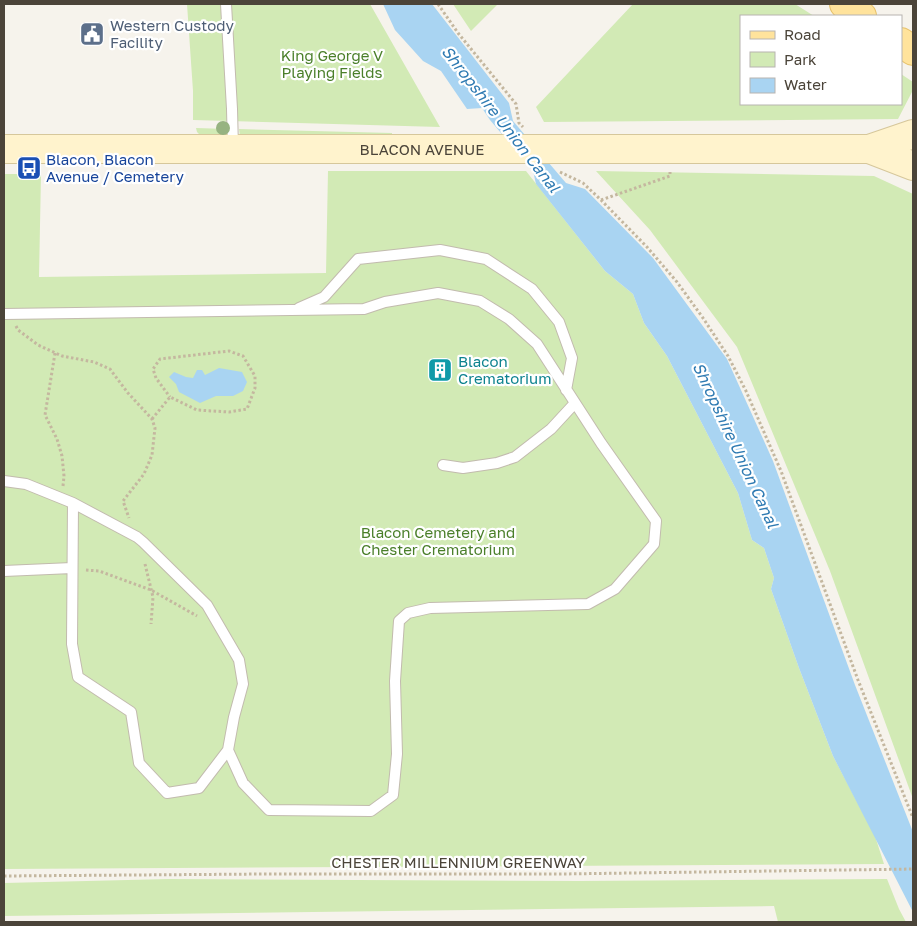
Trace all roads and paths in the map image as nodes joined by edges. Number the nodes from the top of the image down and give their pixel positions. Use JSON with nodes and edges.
{"nodes":[{"id":1,"x":226,"y":4,"type":"edge"},
{"id":2,"x":438,"y":4,"type":"edge"},
{"id":3,"x":844,"y":4,"type":"edge"},
{"id":4,"x":860,"y":15,"type":"edge"},
{"id":5,"x":902,"y":43,"type":"edge"},
{"id":6,"x":913,"y":51,"type":"edge"},
{"id":7,"x":525,"y":130,"type":"dead end"},
{"id":8,"x":913,"y":134,"type":"edge"},
{"id":9,"x":869,"y":148,"type":"junction"},
{"id":10,"x":233,"y":149,"type":"junction"},
{"id":11,"x":666,"y":149,"type":"junction"},
{"id":12,"x":4,"y":150,"type":"edge"},
{"id":13,"x":559,"y":157,"type":"junction"},
{"id":14,"x":913,"y":166,"type":"edge"},
{"id":15,"x":601,"y":200,"type":"junction"},
{"id":16,"x":294,"y":310,"type":"junction"},
{"id":17,"x":7,"y":314,"type":"edge"},
{"id":18,"x":55,"y":353,"type":"junction"},
{"id":19,"x":566,"y":390,"type":"junction"},
{"id":20,"x":170,"y":397,"type":"junction"},
{"id":21,"x":575,"y":403,"type":"junction"},
{"id":22,"x":152,"y":419,"type":"junction"},
{"id":23,"x":443,"y":465,"type":"dead end"},
{"id":24,"x":4,"y":481,"type":"edge"},
{"id":25,"x":62,"y":499,"type":"junction"},
{"id":26,"x":73,"y":503,"type":"junction"},
{"id":27,"x":137,"y":537,"type":"junction"},
{"id":28,"x":72,"y":568,"type":"junction"},
{"id":29,"x":4,"y":571,"type":"edge"},
{"id":30,"x":151,"y":590,"type":"junction"},
{"id":31,"x":200,"y":618,"type":"dead end"},
{"id":32,"x":152,"y":624,"type":"dead end"},
{"id":33,"x":228,"y":750,"type":"junction"},
{"id":34,"x":913,"y":818,"type":"edge"},
{"id":35,"x":913,"y":869,"type":"edge"},
{"id":36,"x":4,"y":876,"type":"edge"}],
"edges":[{"from":1,"to":10,"type":"lane"},
{"from":2,"to":7,"type":"path"},
{"from":3,"to":4,"type":"main road"},
{"from":5,"to":6,"type":"main road"},
{"from":8,"to":9,"type":"street","name":"BLACON AVENUE"},
{"from":9,"to":11,"type":"street","name":"BLACON AVENUE"},
{"from":9,"to":14,"type":"street","name":"BLACON AVENUE"},
{"from":10,"to":12,"type":"street","name":"BLACON AVENUE"},
{"from":10,"to":13,"type":"street","name":"BLACON AVENUE","bridge":true},
{"from":11,"to":13,"type":"street","name":"BLACON AVENUE"},
{"from":11,"to":15,"type":"path"},
{"from":13,"to":15,"type":"path"},
{"from":15,"to":34,"type":"path"},
{"from":16,"to":17,"type":"lane"},
{"from":16,"to":19,"type":"lane"},
{"from":16,"to":19,"type":"lane"},
{"from":17,"to":18,"type":"path"},
{"from":18,"to":22,"type":"path"},
{"from":18,"to":25,"type":"path"},
{"from":19,"to":21,"type":"lane"},
{"from":20,"to":20,"type":"path"},
{"from":20,"to":22,"type":"path"},
{"from":21,"to":23,"type":"lane"},
{"from":21,"to":33,"type":"lane"},
{"from":22,"to":27,"type":"path"},
{"from":24,"to":25,"type":"lane"},
{"from":25,"to":26,"type":"lane"},
{"from":26,"to":27,"type":"lane"},
{"from":26,"to":28,"type":"lane"},
{"from":27,"to":30,"type":"path"},
{"from":27,"to":33,"type":"lane"},
{"from":28,"to":29,"type":"lane"},
{"from":28,"to":30,"type":"path"},
{"from":28,"to":33,"type":"lane"},
{"from":30,"to":31,"type":"path"},
{"from":30,"to":32,"type":"path"},
{"from":35,"to":36,"type":"path","name":"CHESTER MILLENNIUM GREENWAY"}]}
